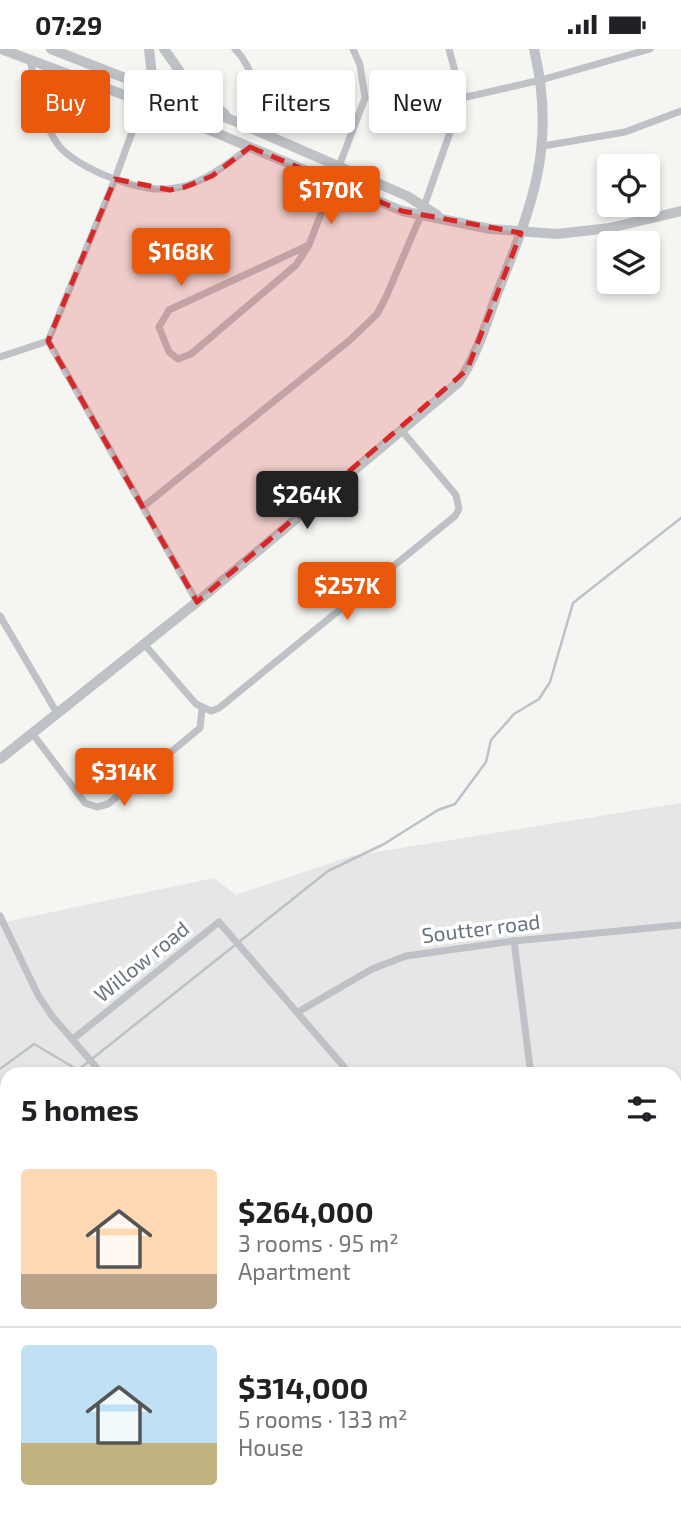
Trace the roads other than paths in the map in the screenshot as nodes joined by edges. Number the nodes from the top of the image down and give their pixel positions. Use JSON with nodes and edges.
{"nodes":[{"id":1,"x":1,"y":49,"type":"edge"},
{"id":2,"x":51,"y":49,"type":"edge"},
{"id":3,"x":149,"y":49,"type":"edge"},
{"id":4,"x":164,"y":49,"type":"edge"},
{"id":5,"x":235,"y":49,"type":"edge"},
{"id":6,"x":352,"y":49,"type":"edge"},
{"id":7,"x":449,"y":49,"type":"edge"},
{"id":8,"x":534,"y":49,"type":"edge"},
{"id":9,"x":650,"y":49,"type":"edge"},
{"id":10,"x":30,"y":60,"type":"junction"},
{"id":11,"x":151,"y":70,"type":"edge"},
{"id":12,"x":247,"y":70,"type":"edge"},
{"id":13,"x":455,"y":70,"type":"edge"},
{"id":14,"x":124,"y":77,"type":"edge"},
{"id":15,"x":541,"y":80,"type":"junction"},
{"id":16,"x":124,"y":95,"type":"edge"},
{"id":17,"x":466,"y":97,"type":"edge"},
{"id":18,"x":681,"y":111,"type":"edge"},
{"id":19,"x":223,"y":116,"type":"edge"},
{"id":20,"x":232,"y":120,"type":"junction"},
{"id":21,"x":237,"y":122,"type":"edge"},
{"id":22,"x":132,"y":133,"type":"edge"},
{"id":23,"x":217,"y":133,"type":"edge"},
{"id":24,"x":259,"y":133,"type":"edge"},
{"id":25,"x":450,"y":133,"type":"edge"},
{"id":26,"x":543,"y":146,"type":"junction"},
{"id":27,"x":250,"y":147,"type":"junction"},
{"id":28,"x":338,"y":167,"type":"junction"},
{"id":29,"x":115,"y":179,"type":"junction"},
{"id":30,"x":332,"y":184,"type":"junction"},
{"id":31,"x":422,"y":211,"type":"junction"},
{"id":32,"x":681,"y":211,"type":"edge"},
{"id":33,"x":521,"y":233,"type":"junction"},
{"id":34,"x":309,"y":245,"type":"junction"},
{"id":35,"x":48,"y":341,"type":"junction"},
{"id":36,"x":0,"y":357,"type":"edge"},
{"id":37,"x":402,"y":432,"type":"junction"},
{"id":38,"x":144,"y":506,"type":"junction"},
{"id":39,"x":197,"y":601,"type":"junction"},
{"id":40,"x":0,"y":616,"type":"edge"},
{"id":41,"x":144,"y":644,"type":"junction"},
{"id":42,"x":202,"y":709,"type":"junction"},
{"id":43,"x":57,"y":713,"type":"junction"},
{"id":44,"x":32,"y":733,"type":"junction"},
{"id":45,"x":0,"y":759,"type":"edge"},
{"id":46,"x":0,"y":916,"type":"edge"},
{"id":47,"x":681,"y":925,"type":"edge"},
{"id":48,"x":514,"y":941,"type":"junction"},
{"id":49,"x":298,"y":1012,"type":"junction"},
{"id":50,"x":73,"y":1039,"type":"junction"},
{"id":51,"x":97,"y":1067,"type":"edge"},
{"id":52,"x":344,"y":1067,"type":"edge"},
{"id":53,"x":530,"y":1067,"type":"edge"}],
"edges":[{"from":1,"to":10,"type":"street"},
{"from":2,"to":14,"type":"street"},
{"from":3,"to":11,"type":"street"},
{"from":4,"to":20,"type":"street"},
{"from":5,"to":12,"type":"street"},
{"from":6,"to":28,"type":"street"},
{"from":7,"to":13,"type":"street"},
{"from":8,"to":15,"type":"street"},
{"from":9,"to":15,"type":"street"},
{"from":10,"to":16,"type":"street"},
{"from":10,"to":29,"type":"street"},
{"from":15,"to":17,"type":"street"},
{"from":15,"to":26,"type":"street"},
{"from":18,"to":26,"type":"street"},
{"from":19,"to":20,"type":"street"},
{"from":20,"to":21,"type":"street"},
{"from":22,"to":29,"type":"street"},
{"from":23,"to":27,"type":"street"},
{"from":24,"to":28,"type":"street"},
{"from":25,"to":31,"type":"street"},
{"from":26,"to":33,"type":"street"},
{"from":27,"to":29,"type":"street"},
{"from":27,"to":30,"type":"street"},
{"from":28,"to":30,"type":"street"},
{"from":28,"to":31,"type":"street"},
{"from":29,"to":35,"type":"street"},
{"from":30,"to":31,"type":"street"},
{"from":30,"to":34,"type":"street"},
{"from":31,"to":33,"type":"street"},
{"from":31,"to":38,"type":"street"},
{"from":32,"to":33,"type":"street"},
{"from":33,"to":37,"type":"street"},
{"from":34,"to":34,"type":"street"},
{"from":35,"to":36,"type":"street"},
{"from":35,"to":38,"type":"street"},
{"from":37,"to":39,"type":"street"},
{"from":37,"to":42,"type":"street"},
{"from":38,"to":39,"type":"street"},
{"from":39,"to":41,"type":"street"},
{"from":40,"to":43,"type":"street"},
{"from":41,"to":42,"type":"street"},
{"from":41,"to":43,"type":"street"},
{"from":42,"to":44,"type":"street"},
{"from":43,"to":44,"type":"street"},
{"from":44,"to":45,"type":"street"},
{"from":46,"to":50,"type":"street"},
{"from":47,"to":48,"type":"street","name":"Soutter road"},
{"from":48,"to":49,"type":"street","name":"Soutter road"},
{"from":48,"to":53,"type":"street"},
{"from":49,"to":50,"type":"street","name":"Willow road"},
{"from":49,"to":52,"type":"street"},
{"from":50,"to":51,"type":"street"}]}
